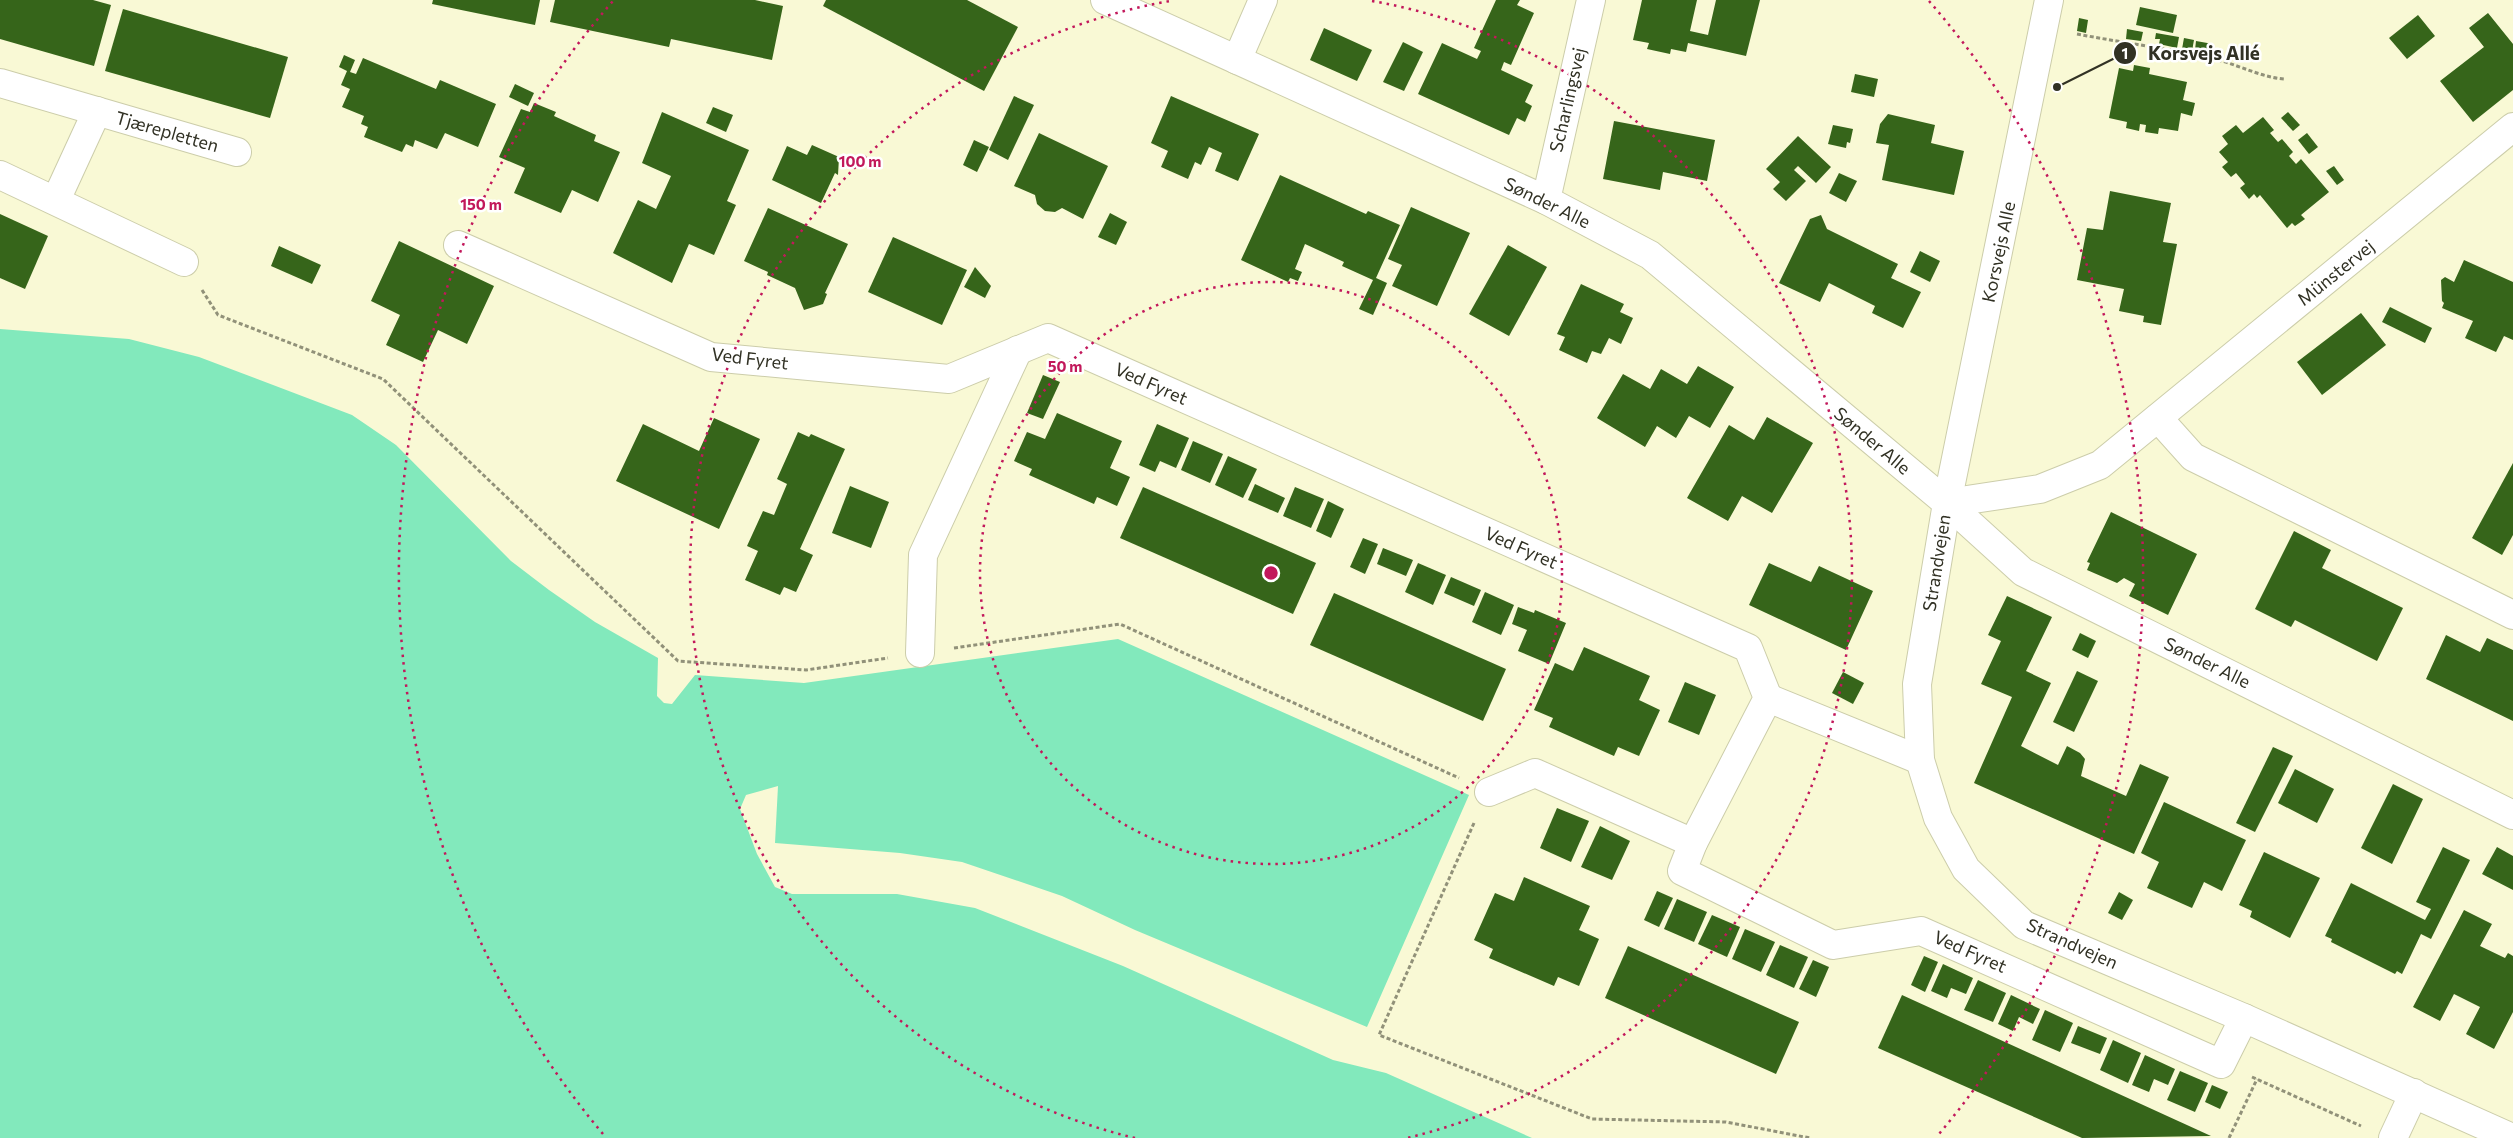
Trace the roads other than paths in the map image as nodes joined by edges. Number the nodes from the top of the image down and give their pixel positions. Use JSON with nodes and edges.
{"nodes":[{"id":1,"x":1105,"y":0,"type":"edge"},
{"id":2,"x":1263,"y":0,"type":"edge"},
{"id":3,"x":1591,"y":0,"type":"edge"},
{"id":4,"x":2049,"y":0,"type":"edge"},
{"id":5,"x":1237,"y":60,"type":"junction"},
{"id":6,"x":0,"y":83,"type":"edge"},
{"id":7,"x":98,"y":111,"type":"junction"},
{"id":8,"x":2513,"y":127,"type":"edge"},
{"id":9,"x":237,"y":152,"type":"dead end"},
{"id":10,"x":0,"y":175,"type":"edge"},
{"id":11,"x":56,"y":200,"type":"junction"},
{"id":12,"x":1546,"y":200,"type":"junction"},
{"id":13,"x":458,"y":245,"type":"dead end"},
{"id":14,"x":184,"y":262,"type":"road end"},
{"id":15,"x":1018,"y":350,"type":"junction"},
{"id":16,"x":2158,"y":418,"type":"junction"},
{"id":17,"x":1947,"y":503,"type":"junction"},
{"id":18,"x":2513,"y":615,"type":"edge"},
{"id":19,"x":920,"y":653,"type":"road end"},
{"id":20,"x":1768,"y":698,"type":"junction"},
{"id":21,"x":1920,"y":760,"type":"junction"},
{"id":22,"x":1488,"y":792,"type":"road end"},
{"id":23,"x":2513,"y":815,"type":"edge"},
{"id":24,"x":1693,"y":843,"type":"junction"},
{"id":25,"x":2244,"y":1018,"type":"junction"},
{"id":26,"x":2414,"y":1093,"type":"junction"},
{"id":27,"x":2393,"y":1138,"type":"edge"},
{"id":28,"x":2512,"y":1138,"type":"edge"}],
"edges":[{"from":1,"to":5,"type":"street","name":"Sønder Alle"},
{"from":2,"to":5,"type":"street"},
{"from":3,"to":12,"type":"street","name":"Scharlingsvej"},
{"from":4,"to":17,"type":"street","name":"Korsvejs Alle"},
{"from":5,"to":12,"type":"street","name":"Sønder Alle"},
{"from":6,"to":7,"type":"street","name":"Tjærepletten"},
{"from":7,"to":9,"type":"street","name":"Tjærepletten"},
{"from":7,"to":11,"type":"street","name":"Tjærepletten"},
{"from":8,"to":16,"type":"street","name":"Münstervej"},
{"from":10,"to":11,"type":"street"},
{"from":11,"to":14,"type":"street"},
{"from":12,"to":17,"type":"street","name":"Sønder Alle"},
{"from":13,"to":15,"type":"street","name":"Ved Fyret"},
{"from":15,"to":19,"type":"street"},
{"from":15,"to":20,"type":"street","name":"Ved Fyret"},
{"from":16,"to":17,"type":"street","name":"Münstervej"},
{"from":16,"to":18,"type":"street"},
{"from":17,"to":21,"type":"street","name":"Strandvejen"},
{"from":17,"to":23,"type":"street","name":"Sønder Alle"},
{"from":20,"to":21,"type":"street"},
{"from":20,"to":24,"type":"street","name":"Ved Fyret"},
{"from":21,"to":25,"type":"street","name":"Strandvejen"},
{"from":22,"to":24,"type":"street"},
{"from":24,"to":25,"type":"street","name":"Ved Fyret"},
{"from":25,"to":26,"type":"street","name":"Strandvejen"},
{"from":26,"to":27,"type":"street"},
{"from":26,"to":28,"type":"street","name":"Strandvejen"}]}
